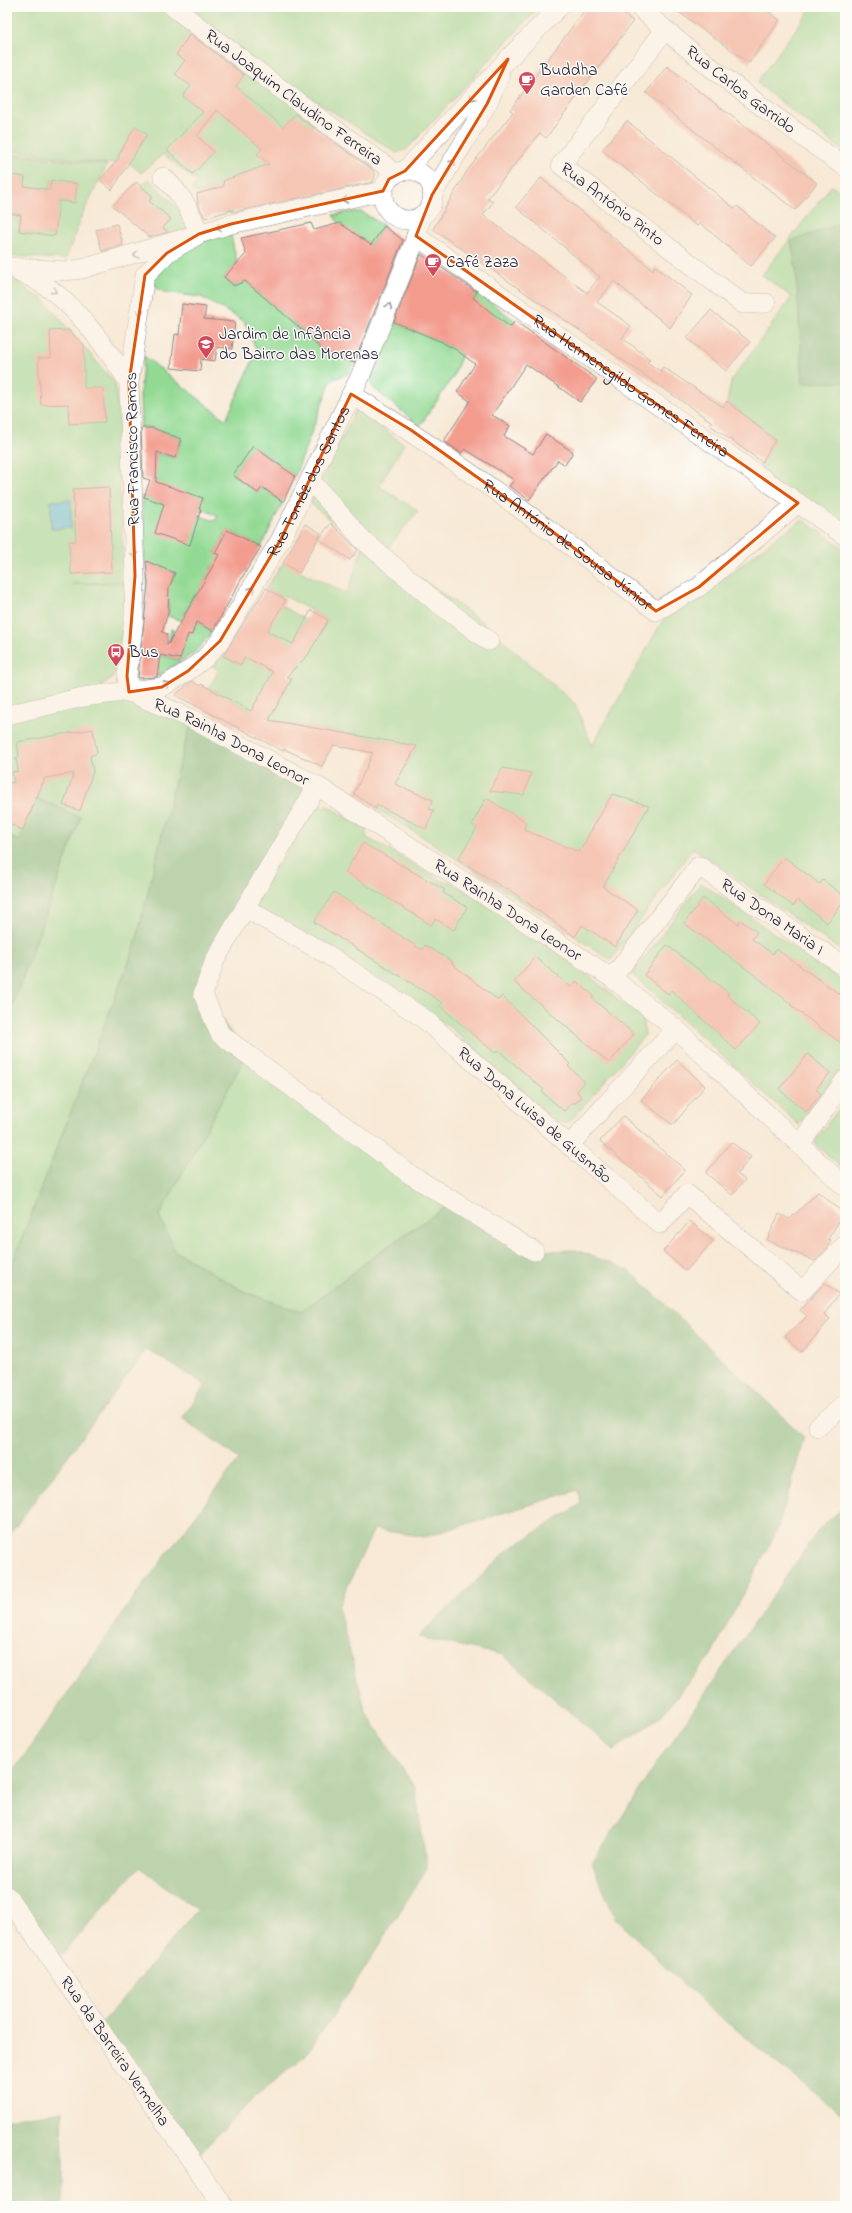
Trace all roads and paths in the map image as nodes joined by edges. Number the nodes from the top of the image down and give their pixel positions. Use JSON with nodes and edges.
{"nodes":[{"id":1,"x":173,"y":7,"type":"edge"},
{"id":2,"x":559,"y":7,"type":"edge"},
{"id":3,"x":640,"y":7,"type":"edge"},
{"id":4,"x":545,"y":16,"type":"edge"},
{"id":5,"x":665,"y":30,"type":"junction"},
{"id":6,"x":508,"y":59,"type":"junction"},
{"id":7,"x":845,"y":167,"type":"edge"},
{"id":8,"x":399,"y":173,"type":"junction"},
{"id":9,"x":163,"y":177,"type":"dead end"},
{"id":10,"x":383,"y":191,"type":"junction"},
{"id":11,"x":432,"y":195,"type":"junction"},
{"id":12,"x":422,"y":215,"type":"junction"},
{"id":13,"x":199,"y":234,"type":"junction"},
{"id":14,"x":416,"y":236,"type":"junction"},
{"id":15,"x":7,"y":268,"type":"edge"},
{"id":16,"x":766,"y":303,"type":"dead end"},
{"id":17,"x":129,"y":382,"type":"junction"},
{"id":18,"x":351,"y":394,"type":"junction"},
{"id":19,"x":310,"y":480,"type":"junction"},
{"id":20,"x":798,"y":503,"type":"junction"},
{"id":21,"x":845,"y":536,"type":"edge"},
{"id":22,"x":489,"y":641,"type":"dead end"},
{"id":23,"x":129,"y":692,"type":"junction"},
{"id":24,"x":7,"y":715,"type":"edge"},
{"id":25,"x":317,"y":786,"type":"junction"},
{"id":26,"x":245,"y":908,"type":"junction"},
{"id":27,"x":845,"y":967,"type":"edge"},
{"id":28,"x":612,"y":978,"type":"junction"},
{"id":29,"x":676,"y":1029,"type":"junction"},
{"id":30,"x":845,"y":1080,"type":"edge"},
{"id":31,"x":800,"y":1144,"type":"junction"},
{"id":32,"x":569,"y":1146,"type":"junction"},
{"id":33,"x":845,"y":1187,"type":"edge"},
{"id":34,"x":845,"y":1245,"type":"edge"},
{"id":35,"x":534,"y":1251,"type":"dead end"},
{"id":36,"x":845,"y":1404,"type":"edge"},
{"id":37,"x":818,"y":1427,"type":"dead end"},
{"id":38,"x":7,"y":1896,"type":"edge"},
{"id":39,"x":223,"y":2206,"type":"edge"}],
"edges":[{"from":1,"to":8,"type":"street","name":"Rua Joaquim Claudino Ferreira"},
{"from":2,"to":4,"type":"street"},
{"from":3,"to":5,"type":"street","name":"Rua Carlos Garrido"},
{"from":4,"to":6,"type":"street"},
{"from":5,"to":7,"type":"street","name":"Rua Carlos Garrido"},
{"from":5,"to":16,"type":"street","name":"Rua António Pinto"},
{"from":6,"to":8,"type":"street","one_way":true},
{"from":11,"to":6,"type":"street","one_way":true},
{"from":8,"to":10,"type":"street"},
{"from":8,"to":11,"type":"street"},
{"from":9,"to":13,"type":"street"},
{"from":10,"to":12,"type":"street"},
{"from":10,"to":13,"type":"street","name":"Rua Francisco Ramos","one_way":true},
{"from":11,"to":12,"type":"street"},
{"from":12,"to":14,"type":"street","name":"Rua Tomáz dos Santos"},
{"from":13,"to":15,"type":"street","name":"Rua Francisco Ramos","one_way":true},
{"from":13,"to":17,"type":"street","name":"Rua Francisco Ramos","one_way":true},
{"from":18,"to":14,"type":"street","name":"Rua Tomáz dos Santos","one_way":true},
{"from":14,"to":20,"type":"street","name":"Rua Hermenegildo Gomes Ferreira"},
{"from":15,"to":17,"type":"street","one_way":true},
{"from":17,"to":23,"type":"street","name":"Rua Francisco Ramos","one_way":true},
{"from":18,"to":19,"type":"street","name":"Rua Tomáz dos Santos"},
{"from":18,"to":20,"type":"street","name":"Rua António de Sousa Júnior"},
{"from":19,"to":22,"type":"street"},
{"from":23,"to":19,"type":"street","name":"Rua Tomáz dos Santos","one_way":true},
{"from":20,"to":21,"type":"street","name":"Rua Hermenegildo Gomes Ferreira"},
{"from":23,"to":24,"type":"street","name":"Rua Tomáz dos Santos"},
{"from":23,"to":25,"type":"street","name":"Rua Rainha Dona Leonor"},
{"from":25,"to":26,"type":"street"},
{"from":25,"to":28,"type":"street","name":"Rua Rainha Dona Leonor"},
{"from":26,"to":32,"type":"street","name":"Rua Dona Luisa de Gusmão"},
{"from":26,"to":35,"type":"street"},
{"from":27,"to":28,"type":"street","name":"Rua Dona Maria I"},
{"from":28,"to":29,"type":"street","name":"Rua Rainha Dona Leonor"},
{"from":29,"to":31,"type":"street","name":"Rua Rainha Dona Leonor"},
{"from":29,"to":32,"type":"street"},
{"from":30,"to":31,"type":"street"},
{"from":31,"to":33,"type":"street","name":"Rua Rainha Dona Leonor"},
{"from":32,"to":34,"type":"street","name":"Rua Dona Luisa de Gusmão"},
{"from":36,"to":37,"type":"street"},
{"from":38,"to":39,"type":"street","name":"Rua da Barreira Vermelha"}]}
